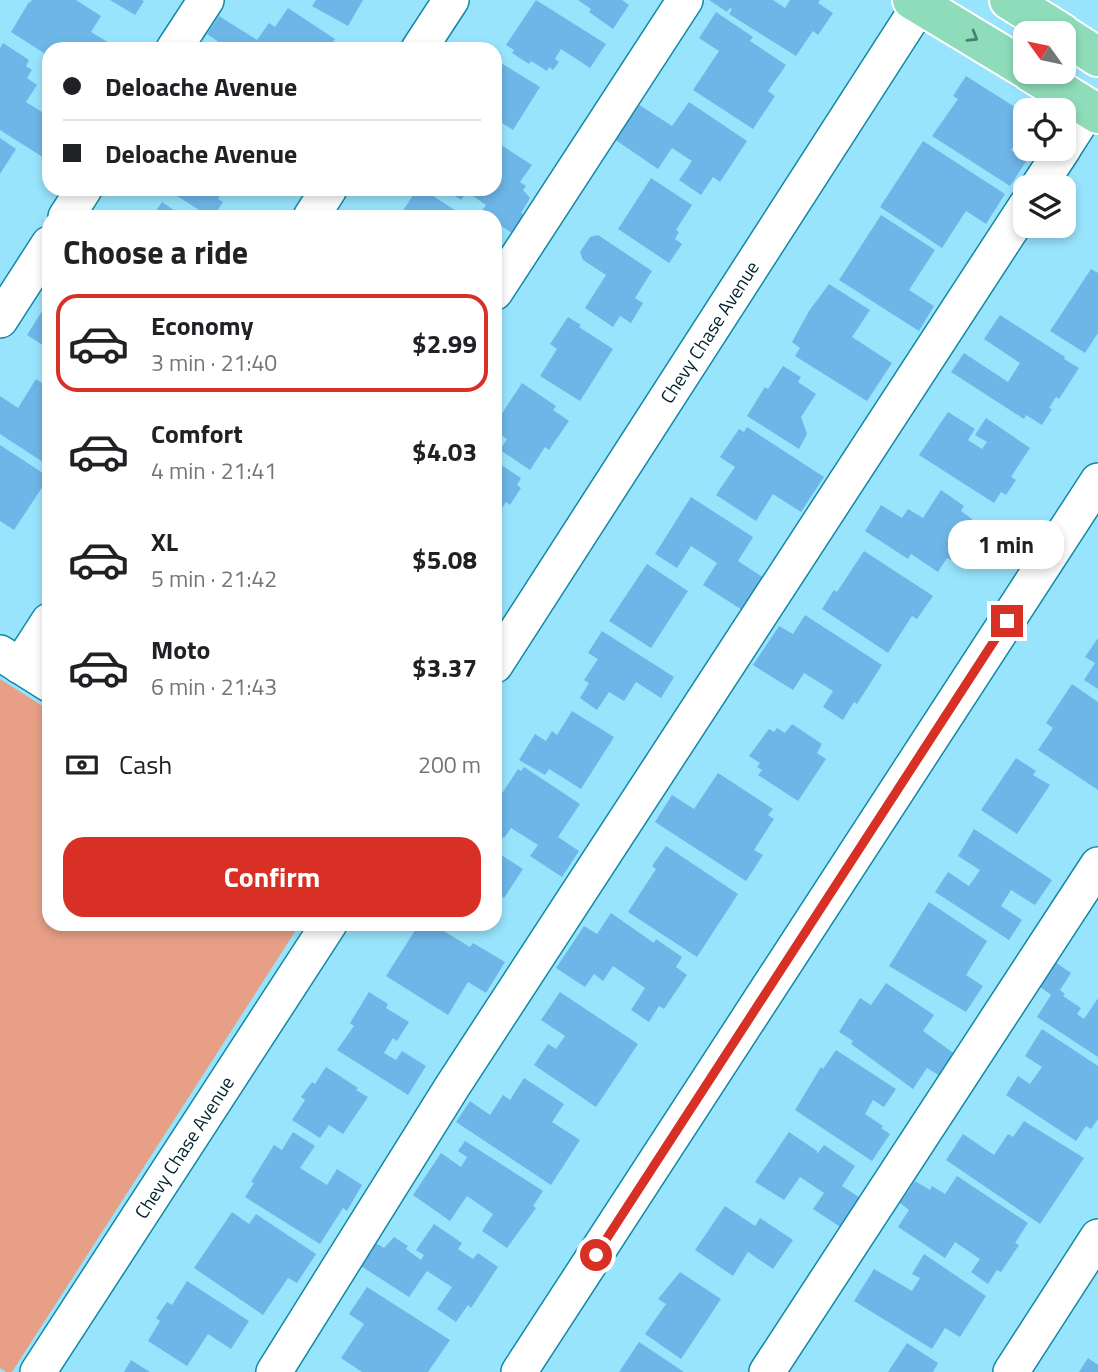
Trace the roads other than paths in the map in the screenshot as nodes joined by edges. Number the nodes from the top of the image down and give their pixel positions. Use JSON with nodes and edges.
{"nodes":[{"id":1,"x":206,"y":0,"type":"edge"},
{"id":2,"x":451,"y":0,"type":"edge"},
{"id":3,"x":685,"y":0,"type":"edge"},
{"id":4,"x":1009,"y":0,"type":"edge"},
{"id":5,"x":919,"y":2,"type":"edge"},
{"id":6,"x":1042,"y":21,"type":"edge"},
{"id":7,"x":179,"y":42,"type":"edge"},
{"id":8,"x":424,"y":42,"type":"edge"},
{"id":9,"x":1076,"y":43,"type":"edge"},
{"id":10,"x":1098,"y":57,"type":"edge"},
{"id":11,"x":1013,"y":61,"type":"edge"},
{"id":12,"x":1051,"y":84,"type":"edge"},
{"id":13,"x":1094,"y":111,"type":"edge"},
{"id":14,"x":1076,"y":132,"type":"edge"},
{"id":15,"x":1013,"y":226,"type":"edge"},
{"id":16,"x":42,"y":255,"type":"edge"},
{"id":17,"x":502,"y":281,"type":"edge"},
{"id":18,"x":0,"y":320,"type":"edge"},
{"id":19,"x":1098,"y":481,"type":"edge"},
{"id":20,"x":42,"y":628,"type":"edge"},
{"id":21,"x":502,"y":654,"type":"edge"},
{"id":22,"x":10,"y":659,"type":"edge"},
{"id":23,"x":42,"y":680,"type":"edge"},
{"id":24,"x":1098,"y":865,"type":"edge"},
{"id":25,"x":323,"y":931,"type":"edge"},
{"id":26,"x":1098,"y":1237,"type":"edge"},
{"id":27,"x":38,"y":1372,"type":"edge"},
{"id":28,"x":274,"y":1372,"type":"edge"},
{"id":29,"x":519,"y":1372,"type":"edge"},
{"id":30,"x":767,"y":1372,"type":"edge"},
{"id":31,"x":1011,"y":1372,"type":"edge"}],
"edges":[{"from":1,"to":7,"type":"street"},
{"from":2,"to":8,"type":"street"},
{"from":3,"to":17,"type":"street"},
{"from":4,"to":6,"type":"main road"},
{"from":5,"to":11,"type":"main road","one_way":true},
{"from":5,"to":21,"type":"street","name":"Chevy Chase Avenue"},
{"from":9,"to":10,"type":"main road"},
{"from":12,"to":13,"type":"main road"},
{"from":13,"to":14,"type":"street"},
{"from":15,"to":28,"type":"street"},
{"from":16,"to":18,"type":"street"},
{"from":19,"to":29,"type":"street"},
{"from":20,"to":22,"type":"street"},
{"from":22,"to":23,"type":"street"},
{"from":24,"to":30,"type":"street"},
{"from":25,"to":27,"type":"street","name":"Chevy Chase Avenue"},
{"from":26,"to":31,"type":"street"}]}
